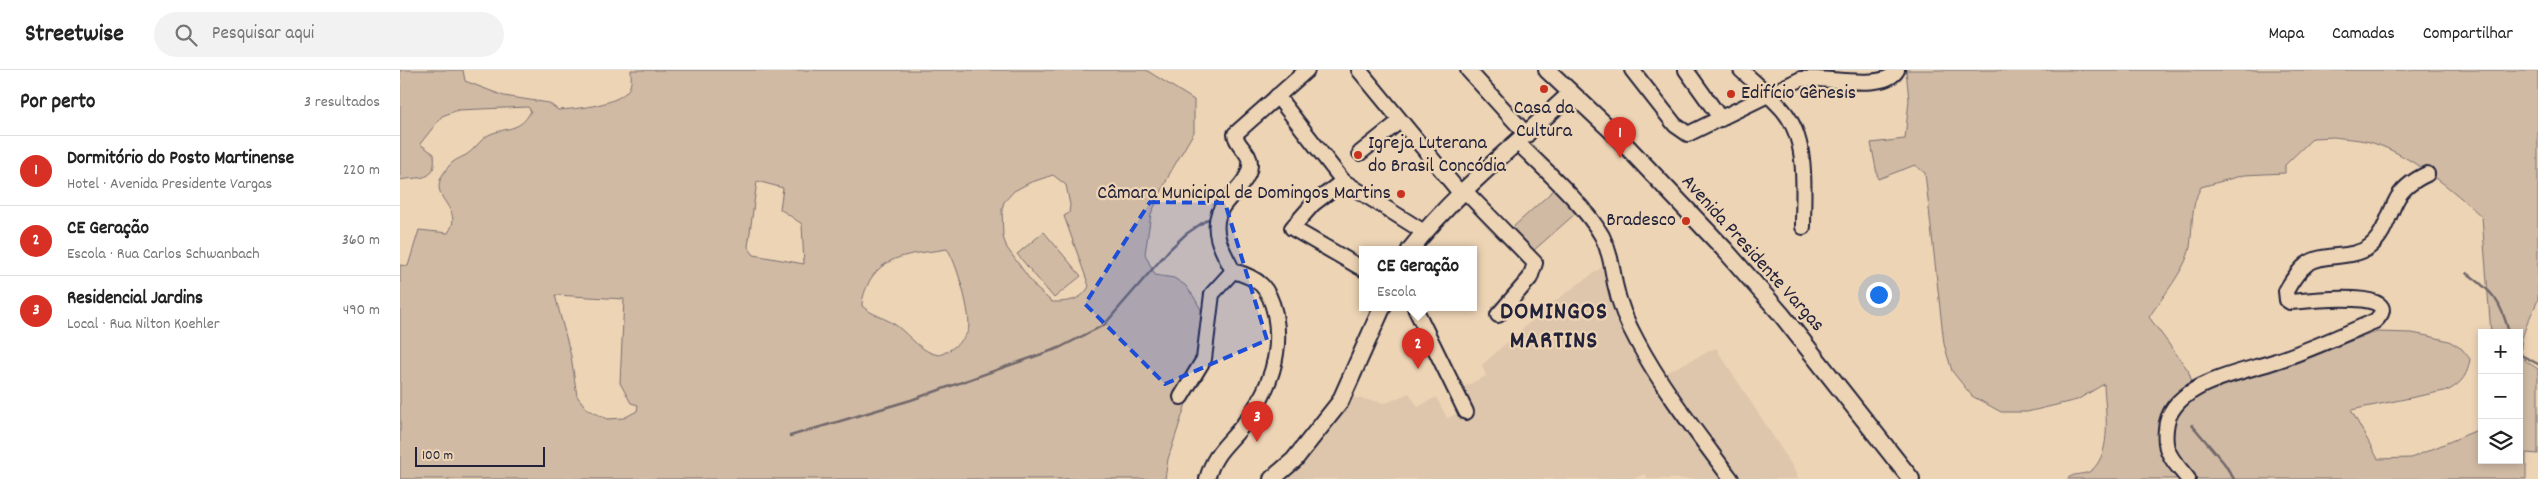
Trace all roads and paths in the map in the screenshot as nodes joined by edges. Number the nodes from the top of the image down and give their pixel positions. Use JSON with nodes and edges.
{"nodes":[{"id":1,"x":1308,"y":70,"type":"edge"},
{"id":2,"x":1359,"y":70,"type":"edge"},
{"id":3,"x":1468,"y":70,"type":"edge"},
{"id":4,"x":1632,"y":70,"type":"edge"},
{"id":5,"x":1686,"y":70,"type":"edge"},
{"id":6,"x":1741,"y":70,"type":"edge"},
{"id":7,"x":1897,"y":70,"type":"edge"},
{"id":8,"x":1550,"y":71,"type":"edge"},
{"id":9,"x":1571,"y":93,"type":"junction"},
{"id":10,"x":1767,"y":95,"type":"junction"},
{"id":11,"x":1277,"y":96,"type":"junction"},
{"id":12,"x":1721,"y":119,"type":"junction"},
{"id":13,"x":1400,"y":120,"type":"junction"},
{"id":14,"x":1522,"y":139,"type":"junction"},
{"id":15,"x":1360,"y":153,"type":"dead end"},
{"id":16,"x":2427,"y":174,"type":"dead end"},
{"id":17,"x":1343,"y":181,"type":"junction"},
{"id":18,"x":1463,"y":193,"type":"junction"},
{"id":19,"x":1803,"y":226,"type":"dead end"},
{"id":20,"x":1424,"y":232,"type":"junction"},
{"id":21,"x":1413,"y":246,"type":"edge"},
{"id":22,"x":1359,"y":267,"type":"edge"},
{"id":23,"x":1233,"y":271,"type":"junction"},
{"id":24,"x":1381,"y":311,"type":"edge"},
{"id":25,"x":1416,"y":311,"type":"edge"},
{"id":26,"x":1498,"y":315,"type":"dead end"},
{"id":27,"x":1181,"y":397,"type":"dead end"},
{"id":28,"x":1466,"y":412,"type":"dead end"},
{"id":29,"x":1207,"y":479,"type":"edge"},
{"id":30,"x":1272,"y":479,"type":"edge"},
{"id":31,"x":1731,"y":479,"type":"edge"},
{"id":32,"x":1911,"y":479,"type":"edge"},
{"id":33,"x":2188,"y":479,"type":"edge"}],
"edges":[{"from":1,"to":11,"type":"street"},
{"from":2,"to":13,"type":"street"},
{"from":3,"to":14,"type":"street"},
{"from":4,"to":12,"type":"street"},
{"from":5,"to":12,"type":"street"},
{"from":6,"to":10,"type":"street"},
{"from":7,"to":10,"type":"street"},
{"from":8,"to":9,"type":"main road","name":"Avenida Presidente Vargas"},
{"from":9,"to":14,"type":"main road"},
{"from":9,"to":32,"type":"main road","name":"Avenida Presidente Vargas"},
{"from":10,"to":12,"type":"street"},
{"from":10,"to":19,"type":"street"},
{"from":11,"to":17,"type":"street"},
{"from":11,"to":23,"type":"street"},
{"from":13,"to":15,"type":"street"},
{"from":13,"to":18,"type":"street"},
{"from":14,"to":18,"type":"main road"},
{"from":14,"to":31,"type":"street"},
{"from":16,"to":33,"type":"street"},
{"from":17,"to":20,"type":"street"},
{"from":17,"to":22,"type":"street"},
{"from":18,"to":20,"type":"main road"},
{"from":18,"to":26,"type":"street"},
{"from":20,"to":21,"type":"main road"},
{"from":23,"to":27,"type":"street"},
{"from":23,"to":29,"type":"street"},
{"from":24,"to":30,"type":"main road"},
{"from":25,"to":28,"type":"street"}]}
